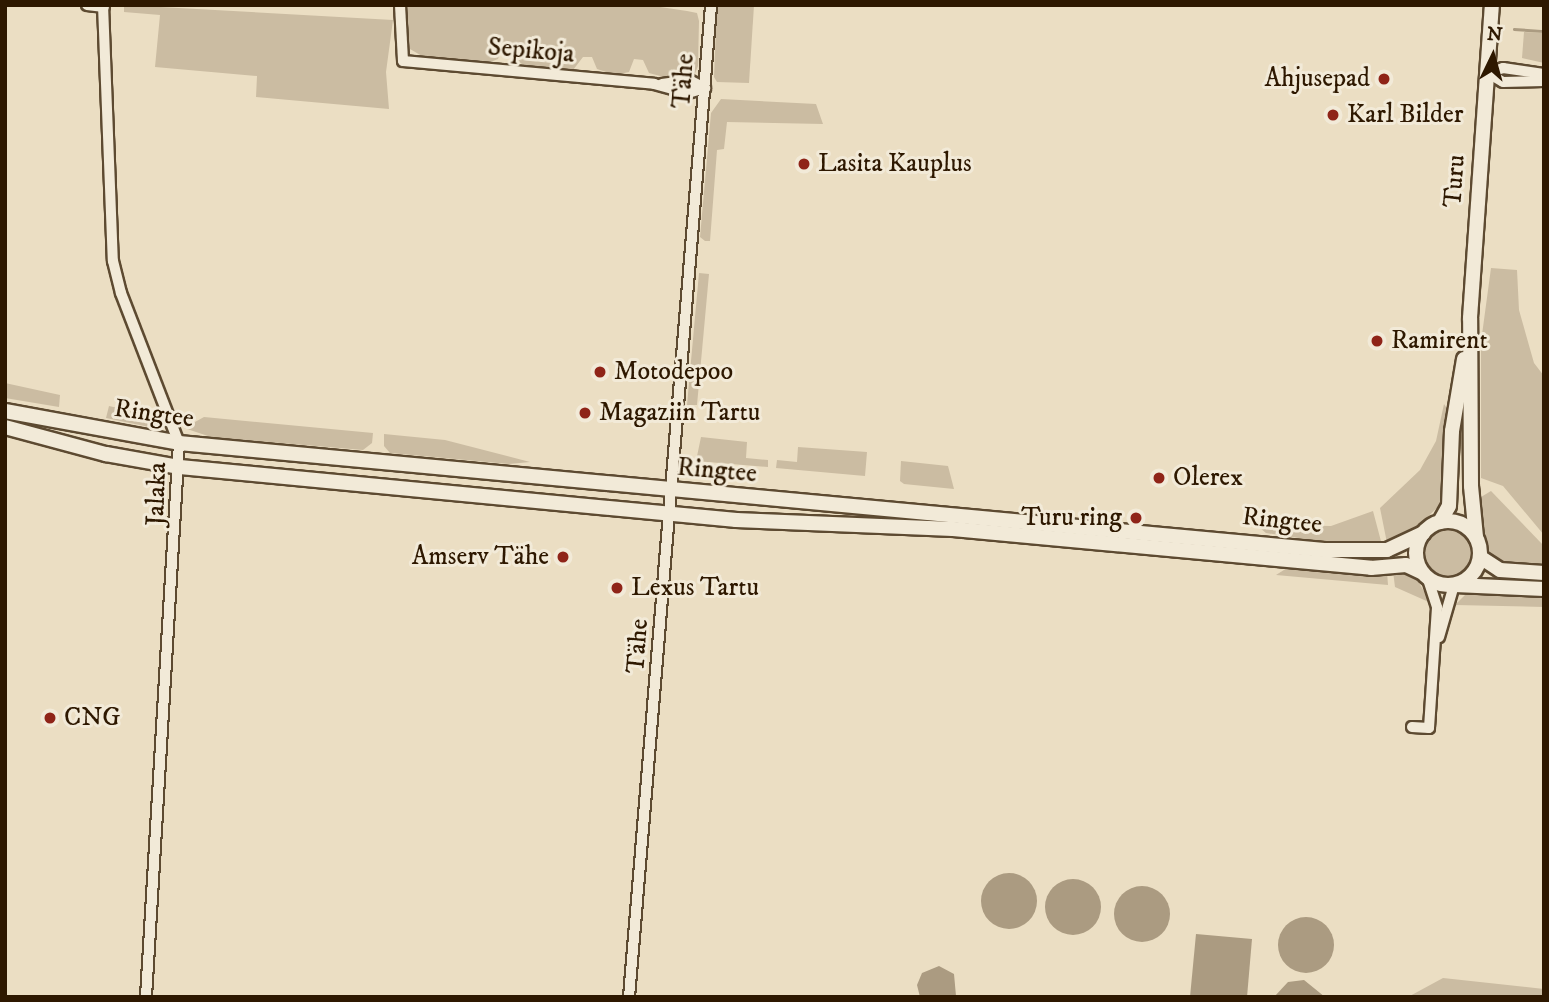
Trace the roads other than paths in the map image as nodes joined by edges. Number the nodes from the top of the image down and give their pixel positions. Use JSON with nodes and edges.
{"nodes":[{"id":1,"x":86,"y":5,"type":"edge"},
{"id":2,"x":400,"y":5,"type":"edge"},
{"id":3,"x":710,"y":5,"type":"edge"},
{"id":4,"x":1492,"y":5,"type":"edge"},
{"id":5,"x":104,"y":6,"type":"edge"},
{"id":6,"x":1488,"y":73,"type":"junction"},
{"id":7,"x":1544,"y":74,"type":"edge"},
{"id":8,"x":1544,"y":81,"type":"edge"},
{"id":9,"x":705,"y":88,"type":"junction"},
{"id":10,"x":1470,"y":318,"type":"junction"},
{"id":11,"x":5,"y":411,"type":"edge"},
{"id":12,"x":5,"y":428,"type":"edge"},
{"id":13,"x":180,"y":443,"type":"junction"},
{"id":14,"x":180,"y":467,"type":"junction"},
{"id":15,"x":671,"y":491,"type":"junction"},
{"id":16,"x":669,"y":514,"type":"junction"},
{"id":17,"x":1440,"y":522,"type":"junction"},
{"id":18,"x":1423,"y":533,"type":"junction"},
{"id":19,"x":1476,"y":537,"type":"junction"},
{"id":20,"x":1480,"y":557,"type":"junction"},
{"id":21,"x":1544,"y":573,"type":"edge"},
{"id":22,"x":1425,"y":575,"type":"junction"},
{"id":23,"x":1454,"y":585,"type":"junction"},
{"id":24,"x":1544,"y":589,"type":"edge"},
{"id":25,"x":1435,"y":648,"type":"junction"},
{"id":26,"x":1412,"y":727,"type":"dead end"},
{"id":27,"x":146,"y":997,"type":"edge"},
{"id":28,"x":629,"y":997,"type":"edge"}],
"edges":[{"from":1,"to":5,"type":"street"},
{"from":2,"to":9,"type":"street","name":"Sepikoja"},
{"from":3,"to":9,"type":"street","name":"Tähe"},
{"from":4,"to":6,"type":"main road","name":"Turu"},
{"from":5,"to":13,"type":"street","name":"Jalaka"},
{"from":6,"to":7,"type":"street"},
{"from":6,"to":8,"type":"street"},
{"from":6,"to":10,"type":"main road","name":"Turu"},
{"from":9,"to":15,"type":"street","name":"Tähe"},
{"from":10,"to":17,"type":"main road","name":"Turu"},
{"from":10,"to":19,"type":"main road","name":"Turu"},
{"from":11,"to":13,"type":"main road","name":"Ringtee"},
{"from":12,"to":14,"type":"main road","name":"Ringtee"},
{"from":13,"to":14,"type":"street","name":"Jalaka"},
{"from":13,"to":15,"type":"main road","name":"Ringtee"},
{"from":14,"to":16,"type":"main road","name":"Ringtee"},
{"from":14,"to":27,"type":"street","name":"Jalaka"},
{"from":15,"to":16,"type":"street","name":"Tähe"},
{"from":15,"to":18,"type":"main road","name":"Ringtee"},
{"from":16,"to":22,"type":"main road","name":"Ringtee"},
{"from":16,"to":28,"type":"street","name":"Tähe"},
{"from":17,"to":18,"type":"main road"},
{"from":17,"to":19,"type":"main road"},
{"from":18,"to":22,"type":"main road"},
{"from":19,"to":20,"type":"main road"},
{"from":20,"to":21,"type":"main road"},
{"from":20,"to":23,"type":"main road"},
{"from":22,"to":23,"type":"main road"},
{"from":22,"to":25,"type":"street"},
{"from":23,"to":24,"type":"main road"},
{"from":23,"to":25,"type":"street"},
{"from":25,"to":26,"type":"street"}]}
